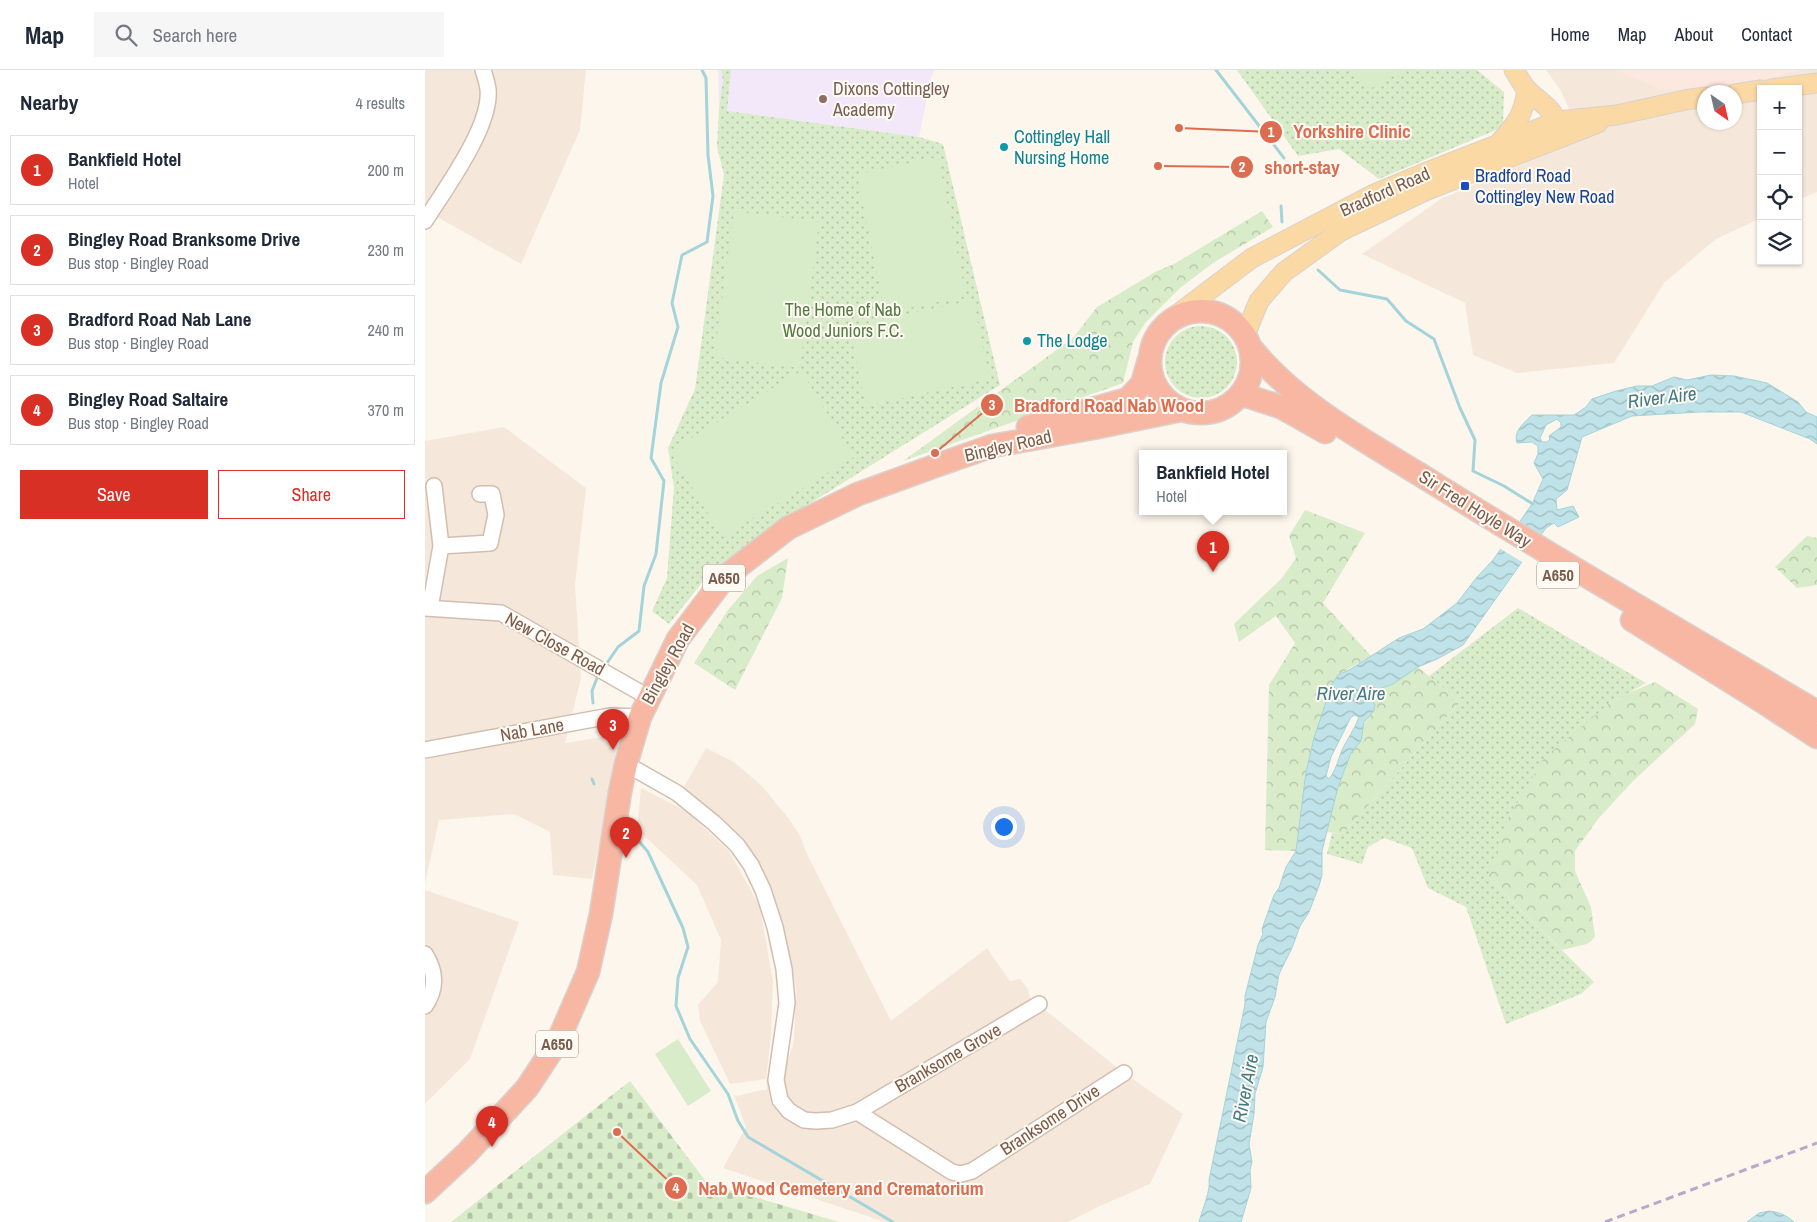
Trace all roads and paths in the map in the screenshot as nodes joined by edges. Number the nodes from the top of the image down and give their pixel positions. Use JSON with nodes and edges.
{"nodes":[{"id":1,"x":483,"y":70,"type":"edge"},
{"id":2,"x":1522,"y":82,"type":"edge"},
{"id":3,"x":1817,"y":83,"type":"edge"},
{"id":4,"x":1802,"y":85,"type":"edge"},
{"id":5,"x":1757,"y":91,"type":"edge"},
{"id":6,"x":1742,"y":93,"type":"edge"},
{"id":7,"x":1697,"y":98,"type":"edge"},
{"id":8,"x":1539,"y":128,"type":"junction"},
{"id":9,"x":1557,"y":134,"type":"junction"},
{"id":10,"x":1499,"y":144,"type":"junction"},
{"id":11,"x":425,"y":221,"type":"edge"},
{"id":12,"x":1174,"y":317,"type":"junction"},
{"id":13,"x":1248,"y":341,"type":"junction"},
{"id":14,"x":1149,"y":360,"type":"junction"},
{"id":15,"x":1241,"y":394,"type":"junction"},
{"id":16,"x":1181,"y":410,"type":"junction"},
{"id":17,"x":1360,"y":445,"type":"junction"},
{"id":18,"x":992,"y":446,"type":"junction"},
{"id":19,"x":434,"y":486,"type":"dead end"},
{"id":20,"x":480,"y":494,"type":"dead end"},
{"id":21,"x":441,"y":546,"type":"junction"},
{"id":22,"x":427,"y":608,"type":"edge"},
{"id":23,"x":1765,"y":692,"type":"junction"},
{"id":24,"x":644,"y":707,"type":"junction"},
{"id":25,"x":1817,"y":712,"type":"edge"},
{"id":26,"x":1817,"y":737,"type":"edge"},
{"id":27,"x":425,"y":750,"type":"edge"},
{"id":28,"x":626,"y":764,"type":"junction"},
{"id":29,"x":425,"y":954,"type":"edge"},
{"id":30,"x":1039,"y":1004,"type":"dead end"},
{"id":31,"x":425,"y":1006,"type":"edge"},
{"id":32,"x":1123,"y":1074,"type":"dead end"},
{"id":33,"x":857,"y":1112,"type":"junction"},
{"id":34,"x":425,"y":1192,"type":"edge"}],
"edges":[{"from":1,"to":11,"type":"street"},
{"from":2,"to":8,"type":"main road"},
{"from":2,"to":9,"type":"main road"},
{"from":2,"to":10,"type":"main road"},
{"from":3,"to":4,"type":"main road"},
{"from":5,"to":6,"type":"main road"},
{"from":7,"to":9,"type":"main road","name":"Bradford Road"},
{"from":8,"to":9,"type":"main road"},
{"from":8,"to":10,"type":"main road","name":"Bradford Road"},
{"from":9,"to":13,"type":"main road","name":"Bradford Road"},
{"from":10,"to":12,"type":"main road","name":"Bradford Road"},
{"from":12,"to":13,"type":"highway","number":"A650"},
{"from":12,"to":14,"type":"highway","number":"A650"},
{"from":13,"to":15,"type":"highway"},
{"from":13,"to":17,"type":"highway","name":"Sir Fred Hoyle Way","number":"A650"},
{"from":14,"to":16,"type":"highway","number":"A650"},
{"from":14,"to":18,"type":"highway","number":"A650"},
{"from":15,"to":16,"type":"highway","number":"A650"},
{"from":15,"to":17,"type":"highway","name":"Sir Fred Hoyle Way","number":"A650"},
{"from":16,"to":18,"type":"highway","name":"Bingley Road","number":"A650"},
{"from":17,"to":23,"type":"highway","name":"Sir Fred Hoyle Way","number":"A650"},
{"from":18,"to":24,"type":"highway","name":"Bingley Road","number":"A650"},
{"from":19,"to":21,"type":"street"},
{"from":20,"to":21,"type":"street"},
{"from":21,"to":22,"type":"street"},
{"from":22,"to":24,"type":"street","name":"New Close Road"},
{"from":23,"to":25,"type":"highway","name":"Sir Fred Hoyle Way","number":"A650"},
{"from":23,"to":26,"type":"highway","name":"Sir Fred Hoyle Way","number":"A650"},
{"from":24,"to":27,"type":"street","name":"Nab Lane"},
{"from":24,"to":28,"type":"highway","name":"Bingley Road","number":"A650"},
{"from":28,"to":33,"type":"street"},
{"from":28,"to":34,"type":"highway","name":"Bingley Road","number":"A650"},
{"from":29,"to":31,"type":"street"},
{"from":30,"to":33,"type":"street","name":"Branksome Grove"},
{"from":32,"to":33,"type":"street","name":"Branksome Drive"}]}
